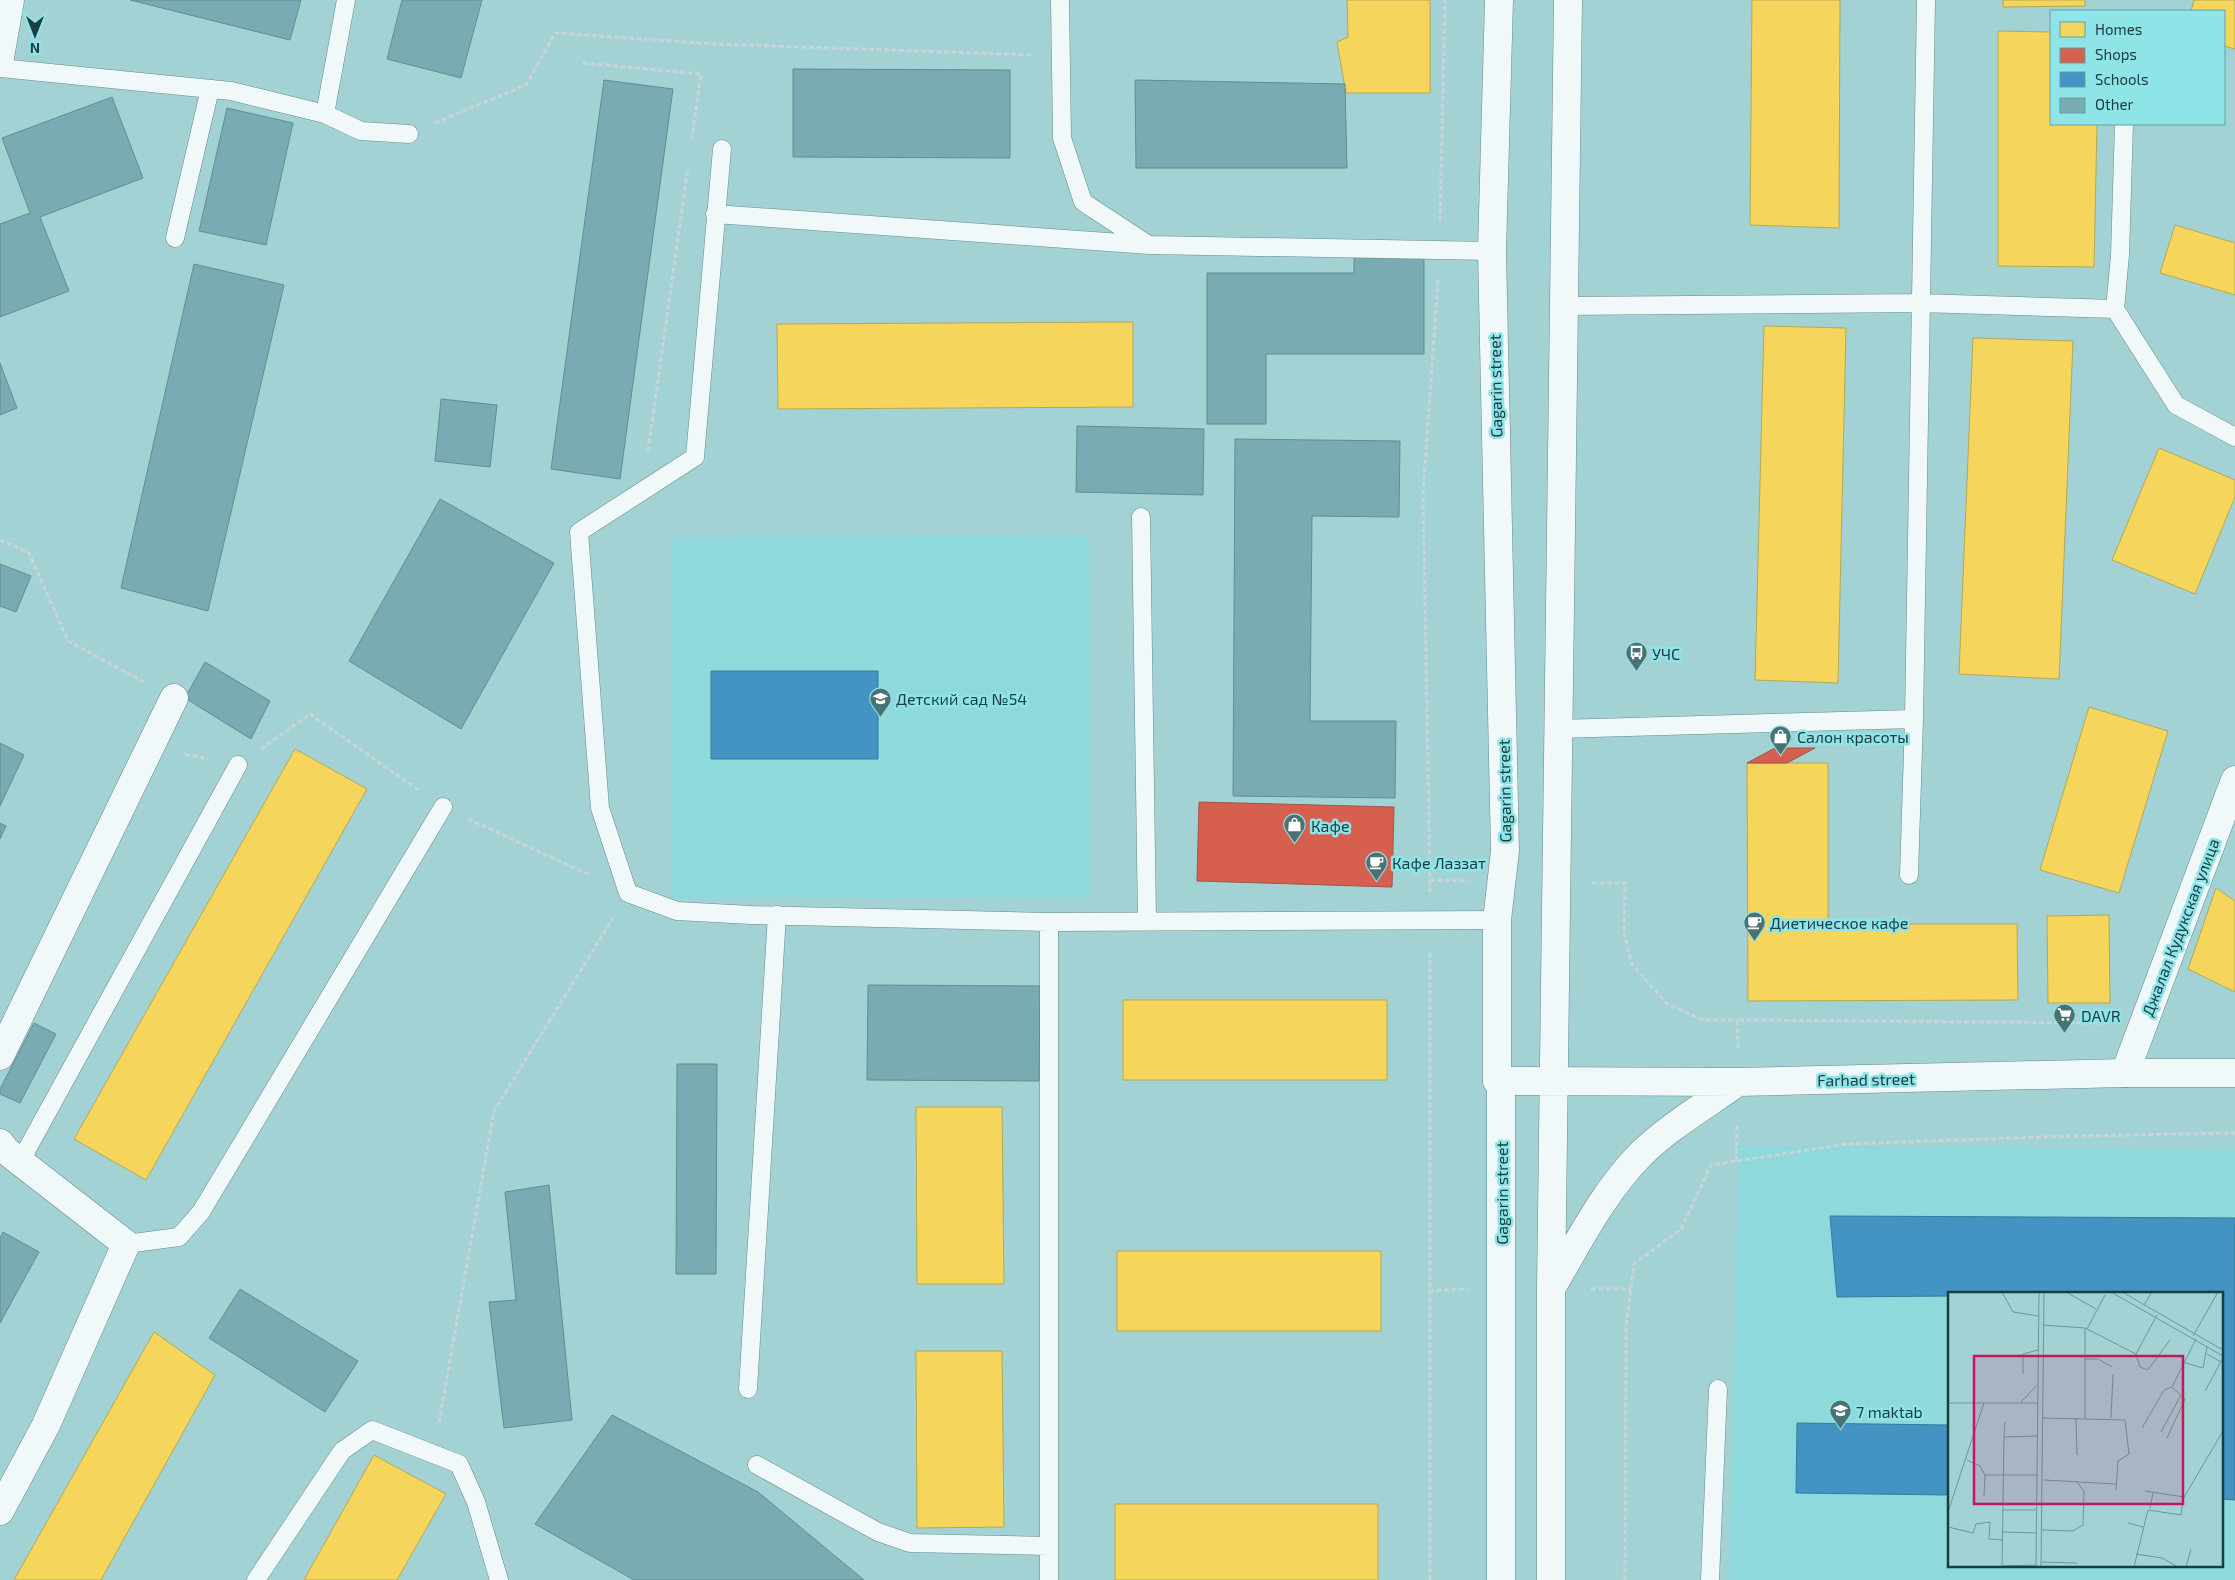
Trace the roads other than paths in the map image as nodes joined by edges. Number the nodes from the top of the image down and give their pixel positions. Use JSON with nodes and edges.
{"nodes":[{"id":1,"x":10,"y":0,"type":"edge"},
{"id":2,"x":346,"y":0,"type":"edge"},
{"id":3,"x":1060,"y":0,"type":"edge"},
{"id":4,"x":1499,"y":0,"type":"edge"},
{"id":5,"x":1568,"y":0,"type":"edge"},
{"id":6,"x":1926,"y":0,"type":"edge"},
{"id":7,"x":0,"y":57,"type":"edge"},
{"id":8,"x":0,"y":68,"type":"edge"},
{"id":9,"x":210,"y":89,"type":"junction"},
{"id":10,"x":324,"y":114,"type":"junction"},
{"id":11,"x":2124,"y":125,"type":"edge"},
{"id":12,"x":409,"y":134,"type":"road end"},
{"id":13,"x":722,"y":150,"type":"dead end"},
{"id":14,"x":715,"y":214,"type":"junction"},
{"id":15,"x":175,"y":238,"type":"dead end"},
{"id":16,"x":1150,"y":246,"type":"junction"},
{"id":17,"x":1492,"y":251,"type":"junction"},
{"id":18,"x":1920,"y":303,"type":"junction"},
{"id":19,"x":1565,"y":306,"type":"junction"},
{"id":20,"x":2115,"y":309,"type":"junction"},
{"id":21,"x":2235,"y":437,"type":"edge"},
{"id":22,"x":1141,"y":517,"type":"dead end"},
{"id":23,"x":174,"y":698,"type":"road end"},
{"id":24,"x":1914,"y":719,"type":"junction"},
{"id":25,"x":1558,"y":729,"type":"junction"},
{"id":26,"x":238,"y":765,"type":"road end"},
{"id":27,"x":2235,"y":780,"type":"edge"},
{"id":28,"x":443,"y":807,"type":"road end"},
{"id":29,"x":1909,"y":875,"type":"dead end"},
{"id":30,"x":777,"y":915,"type":"junction"},
{"id":31,"x":1497,"y":920,"type":"junction"},
{"id":32,"x":1147,"y":921,"type":"junction"},
{"id":33,"x":1049,"y":922,"type":"junction"},
{"id":34,"x":0,"y":1056,"type":"edge"},
{"id":35,"x":2125,"y":1073,"type":"junction"},
{"id":36,"x":2235,"y":1073,"type":"edge"},
{"id":37,"x":1555,"y":1080,"type":"junction"},
{"id":38,"x":1497,"y":1081,"type":"junction"},
{"id":39,"x":1738,"y":1082,"type":"junction"},
{"id":40,"x":0,"y":1143,"type":"edge"},
{"id":41,"x":20,"y":1162,"type":"junction"},
{"id":42,"x":126,"y":1244,"type":"junction"},
{"id":43,"x":1551,"y":1289,"type":"junction"},
{"id":44,"x":748,"y":1389,"type":"dead end"},
{"id":45,"x":1718,"y":1389,"type":"dead end"},
{"id":46,"x":758,"y":1465,"type":"dead end"},
{"id":47,"x":0,"y":1511,"type":"edge"},
{"id":48,"x":1049,"y":1546,"type":"junction"},
{"id":49,"x":256,"y":1580,"type":"edge"},
{"id":50,"x":499,"y":1580,"type":"edge"},
{"id":51,"x":1049,"y":1580,"type":"edge"},
{"id":52,"x":1501,"y":1580,"type":"edge"},
{"id":53,"x":1551,"y":1580,"type":"edge"},
{"id":54,"x":1710,"y":1580,"type":"edge"}],
"edges":[{"from":1,"to":7,"type":"main road"},
{"from":2,"to":10,"type":"lane"},
{"from":3,"to":16,"type":"lane"},
{"from":4,"to":17,"type":"main road","name":"Gagarin street"},
{"from":5,"to":19,"type":"main road"},
{"from":6,"to":18,"type":"lane"},
{"from":8,"to":9,"type":"lane"},
{"from":9,"to":10,"type":"lane"},
{"from":9,"to":15,"type":"lane"},
{"from":10,"to":12,"type":"lane"},
{"from":11,"to":20,"type":"lane"},
{"from":13,"to":14,"type":"lane"},
{"from":14,"to":16,"type":"lane"},
{"from":14,"to":30,"type":"lane"},
{"from":16,"to":17,"type":"lane"},
{"from":17,"to":31,"type":"main road","name":"Gagarin street"},
{"from":18,"to":19,"type":"lane"},
{"from":18,"to":20,"type":"lane"},
{"from":18,"to":24,"type":"lane"},
{"from":19,"to":25,"type":"main road"},
{"from":20,"to":21,"type":"lane"},
{"from":22,"to":32,"type":"lane"},
{"from":23,"to":34,"type":"main road"},
{"from":24,"to":25,"type":"lane"},
{"from":24,"to":29,"type":"lane"},
{"from":25,"to":37,"type":"main road"},
{"from":26,"to":41,"type":"lane"},
{"from":27,"to":35,"type":"main road","name":"Джалал Кудукская улица"},
{"from":28,"to":42,"type":"lane"},
{"from":30,"to":33,"type":"lane"},
{"from":30,"to":44,"type":"lane"},
{"from":31,"to":32,"type":"lane"},
{"from":31,"to":38,"type":"main road","name":"Gagarin street"},
{"from":32,"to":33,"type":"lane"},
{"from":33,"to":48,"type":"lane"},
{"from":35,"to":36,"type":"main road","name":"Farhad street"},
{"from":35,"to":39,"type":"main road","name":"Farhad street"},
{"from":37,"to":38,"type":"main road","name":"Farhad street"},
{"from":37,"to":39,"type":"main road","name":"Farhad street"},
{"from":37,"to":43,"type":"main road"},
{"from":38,"to":52,"type":"main road","name":"Gagarin street"},
{"from":39,"to":43,"type":"main road"},
{"from":40,"to":41,"type":"main road"},
{"from":41,"to":42,"type":"main road"},
{"from":42,"to":47,"type":"main road"},
{"from":43,"to":53,"type":"main road"},
{"from":45,"to":54,"type":"lane"},
{"from":46,"to":48,"type":"lane"},
{"from":48,"to":51,"type":"lane"},
{"from":49,"to":50,"type":"lane"}]}
